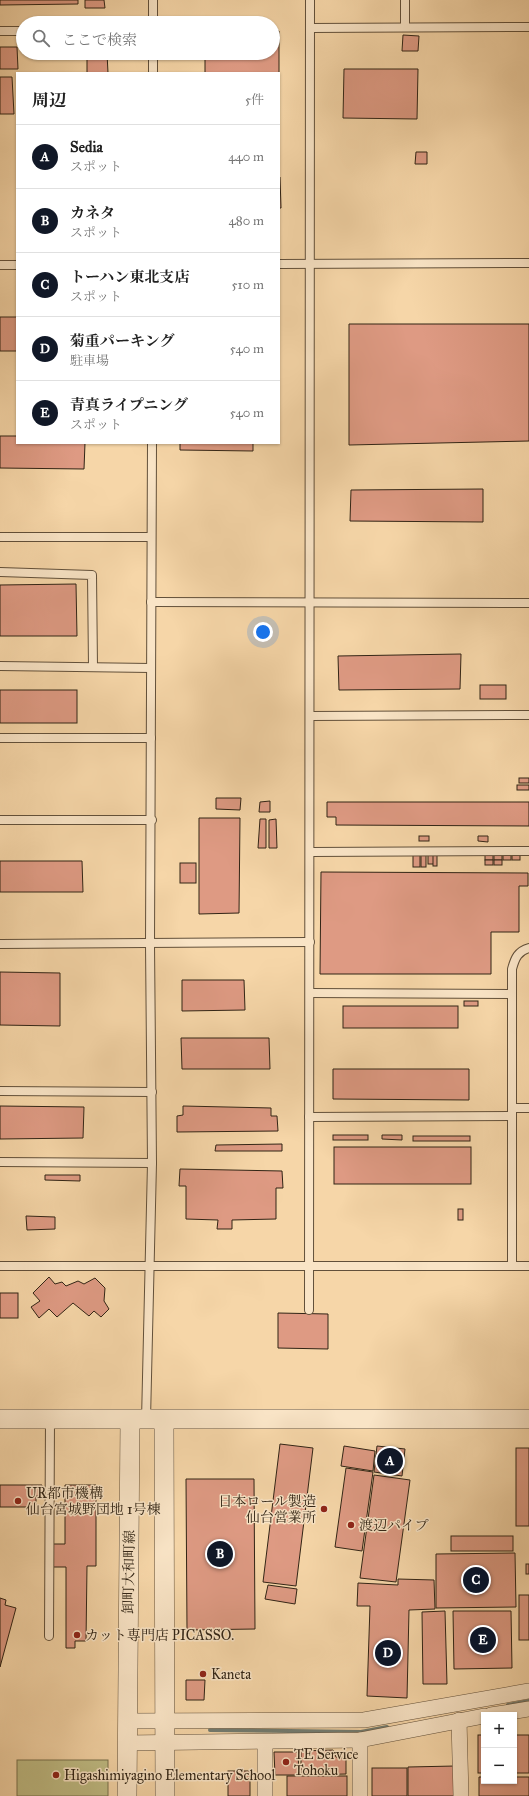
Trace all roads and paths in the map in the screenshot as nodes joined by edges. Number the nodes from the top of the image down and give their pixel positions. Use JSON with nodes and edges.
{"nodes":[{"id":1,"x":153,"y":0,"type":"edge"},
{"id":2,"x":310,"y":0,"type":"edge"},
{"id":3,"x":405,"y":0,"type":"edge"},
{"id":4,"x":153,"y":16,"type":"edge"},
{"id":5,"x":405,"y":27,"type":"junction"},
{"id":6,"x":529,"y":27,"type":"edge"},
{"id":7,"x":310,"y":28,"type":"junction"},
{"id":8,"x":0,"y":31,"type":"edge"},
{"id":9,"x":16,"y":31,"type":"edge"},
{"id":10,"x":153,"y":60,"type":"edge"},
{"id":11,"x":153,"y":72,"type":"edge"},
{"id":12,"x":529,"y":263,"type":"edge"},
{"id":13,"x":280,"y":264,"type":"edge"},
{"id":14,"x":310,"y":264,"type":"junction"},
{"id":15,"x":0,"y":265,"type":"edge"},
{"id":16,"x":16,"y":265,"type":"edge"},
{"id":17,"x":152,"y":444,"type":"edge"},
{"id":18,"x":152,"y":536,"type":"junction"},
{"id":19,"x":0,"y":537,"type":"edge"},
{"id":20,"x":0,"y":572,"type":"edge"},
{"id":21,"x":151,"y":602,"type":"junction"},
{"id":22,"x":310,"y":603,"type":"junction"},
{"id":23,"x":529,"y":603,"type":"edge"},
{"id":24,"x":0,"y":666,"type":"edge"},
{"id":25,"x":94,"y":667,"type":"junction"},
{"id":26,"x":152,"y":668,"type":"junction"},
{"id":27,"x":529,"y":715,"type":"edge"},
{"id":28,"x":310,"y":716,"type":"junction"},
{"id":29,"x":0,"y":738,"type":"edge"},
{"id":30,"x":152,"y":738,"type":"junction"},
{"id":31,"x":0,"y":820,"type":"edge"},
{"id":32,"x":152,"y":820,"type":"junction"},
{"id":33,"x":529,"y":851,"type":"edge"},
{"id":34,"x":310,"y":852,"type":"junction"},
{"id":35,"x":310,"y":942,"type":"junction"},
{"id":36,"x":0,"y":944,"type":"edge"},
{"id":37,"x":150,"y":944,"type":"junction"},
{"id":38,"x":529,"y":948,"type":"edge"},
{"id":39,"x":310,"y":993,"type":"junction"},
{"id":40,"x":512,"y":994,"type":"junction"},
{"id":41,"x":0,"y":1091,"type":"edge"},
{"id":42,"x":152,"y":1092,"type":"junction"},
{"id":43,"x":529,"y":1108,"type":"edge"},
{"id":44,"x":512,"y":1112,"type":"junction"},
{"id":45,"x":310,"y":1117,"type":"junction"},
{"id":46,"x":0,"y":1162,"type":"edge"},
{"id":47,"x":152,"y":1163,"type":"junction"},
{"id":48,"x":0,"y":1266,"type":"edge"},
{"id":49,"x":310,"y":1266,"type":"junction"},
{"id":50,"x":512,"y":1266,"type":"junction"},
{"id":51,"x":529,"y":1266,"type":"edge"},
{"id":52,"x":151,"y":1267,"type":"junction"},
{"id":53,"x":309,"y":1310,"type":"dead end"},
{"id":54,"x":0,"y":1419,"type":"edge"},
{"id":55,"x":50,"y":1419,"type":"junction"},
{"id":56,"x":529,"y":1419,"type":"edge"},
{"id":57,"x":147,"y":1420,"type":"junction"},
{"id":58,"x":49,"y":1636,"type":"dead end"},
{"id":59,"x":529,"y":1691,"type":"edge"},
{"id":60,"x":529,"y":1709,"type":"edge"},
{"id":61,"x":510,"y":1712,"type":"edge"},
{"id":62,"x":481,"y":1716,"type":"edge"},
{"id":63,"x":459,"y":1720,"type":"junction"},
{"id":64,"x":127,"y":1721,"type":"junction"},
{"id":65,"x":165,"y":1721,"type":"junction"},
{"id":66,"x":360,"y":1740,"type":"junction"},
{"id":67,"x":265,"y":1742,"type":"junction"},
{"id":68,"x":126,"y":1743,"type":"junction"},
{"id":69,"x":165,"y":1743,"type":"junction"},
{"id":70,"x":127,"y":1796,"type":"edge"},
{"id":71,"x":165,"y":1796,"type":"edge"},
{"id":72,"x":264,"y":1796,"type":"edge"},
{"id":73,"x":360,"y":1796,"type":"edge"},
{"id":74,"x":460,"y":1796,"type":"edge"}],
"edges":[{"from":1,"to":4,"type":"lane"},
{"from":2,"to":7,"type":"lane"},
{"from":3,"to":5,"type":"lane"},
{"from":5,"to":6,"type":"lane"},
{"from":5,"to":7,"type":"lane"},
{"from":7,"to":14,"type":"lane"},
{"from":8,"to":9,"type":"lane"},
{"from":10,"to":11,"type":"lane"},
{"from":12,"to":14,"type":"lane"},
{"from":13,"to":14,"type":"lane"},
{"from":14,"to":22,"type":"lane"},
{"from":15,"to":16,"type":"lane"},
{"from":17,"to":18,"type":"lane"},
{"from":18,"to":19,"type":"lane"},
{"from":18,"to":21,"type":"lane"},
{"from":20,"to":25,"type":"lane"},
{"from":21,"to":22,"type":"lane"},
{"from":21,"to":26,"type":"lane"},
{"from":22,"to":23,"type":"lane"},
{"from":22,"to":28,"type":"lane"},
{"from":24,"to":25,"type":"lane"},
{"from":25,"to":26,"type":"lane"},
{"from":26,"to":30,"type":"lane"},
{"from":27,"to":28,"type":"lane"},
{"from":28,"to":34,"type":"lane"},
{"from":29,"to":30,"type":"lane"},
{"from":30,"to":32,"type":"lane"},
{"from":31,"to":32,"type":"lane"},
{"from":32,"to":37,"type":"lane"},
{"from":33,"to":34,"type":"lane"},
{"from":34,"to":35,"type":"lane"},
{"from":35,"to":37,"type":"lane"},
{"from":35,"to":39,"type":"lane"},
{"from":36,"to":37,"type":"lane"},
{"from":37,"to":42,"type":"lane"},
{"from":38,"to":40,"type":"lane"},
{"from":39,"to":40,"type":"lane"},
{"from":39,"to":45,"type":"lane"},
{"from":40,"to":44,"type":"lane"},
{"from":41,"to":42,"type":"lane"},
{"from":42,"to":47,"type":"lane"},
{"from":43,"to":44,"type":"lane"},
{"from":44,"to":45,"type":"lane"},
{"from":44,"to":50,"type":"lane"},
{"from":45,"to":49,"type":"lane"},
{"from":46,"to":47,"type":"lane"},
{"from":47,"to":52,"type":"lane"},
{"from":48,"to":52,"type":"lane"},
{"from":49,"to":50,"type":"lane"},
{"from":49,"to":52,"type":"lane"},
{"from":49,"to":53,"type":"lane"},
{"from":50,"to":51,"type":"lane"},
{"from":52,"to":57,"type":"lane"},
{"from":54,"to":55,"type":"street"},
{"from":55,"to":57,"type":"street"},
{"from":55,"to":58,"type":"lane"},
{"from":56,"to":57,"type":"street"},
{"from":57,"to":64,"type":"street","name":"卸町大和町線"},
{"from":57,"to":65,"type":"street"},
{"from":59,"to":65,"type":"street"},
{"from":60,"to":61,"type":"street"},
{"from":62,"to":63,"type":"street"},
{"from":63,"to":66,"type":"street"},
{"from":63,"to":74,"type":"street"},
{"from":64,"to":65,"type":"street"},
{"from":64,"to":68,"type":"street","name":"卸町大和町線"},
{"from":65,"to":69,"type":"street"},
{"from":66,"to":67,"type":"street"},
{"from":66,"to":73,"type":"street"},
{"from":67,"to":69,"type":"street"},
{"from":67,"to":72,"type":"street"},
{"from":68,"to":69,"type":"street"},
{"from":68,"to":70,"type":"street","name":"卸町大和町線"},
{"from":69,"to":71,"type":"street"}]}
